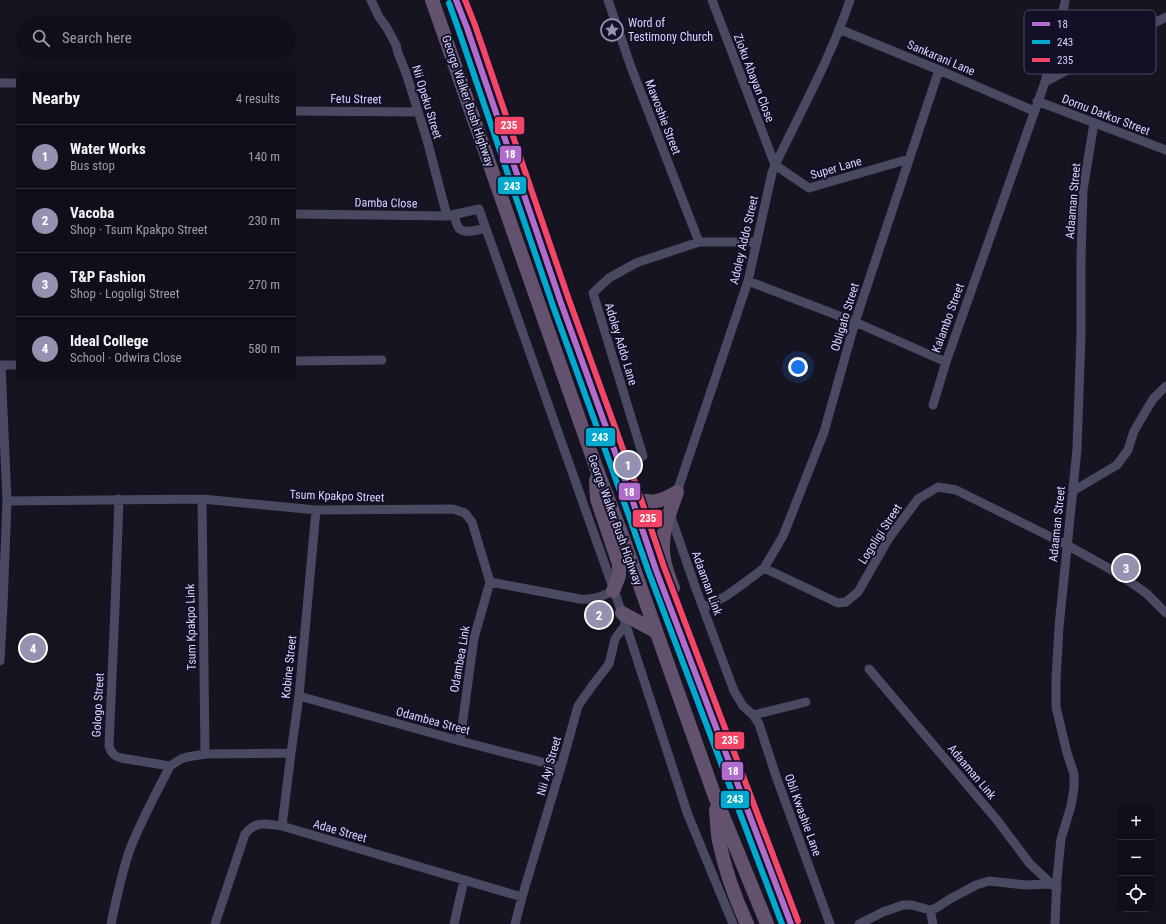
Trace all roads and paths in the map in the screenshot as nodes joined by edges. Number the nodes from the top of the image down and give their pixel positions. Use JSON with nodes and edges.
{"nodes":[{"id":1,"x":371,"y":0,"type":"edge"},
{"id":2,"x":432,"y":0,"type":"edge"},
{"id":3,"x":456,"y":0,"type":"edge"},
{"id":4,"x":465,"y":0,"type":"edge"},
{"id":5,"x":608,"y":0,"type":"edge"},
{"id":6,"x":712,"y":0,"type":"edge"},
{"id":7,"x":850,"y":0,"type":"edge"},
{"id":8,"x":1065,"y":2,"type":"dead end"},
{"id":9,"x":1063,"y":10,"type":"edge"},
{"id":10,"x":1166,"y":17,"type":"edge"},
{"id":11,"x":1156,"y":22,"type":"edge"},
{"id":12,"x":467,"y":28,"type":"junction"},
{"id":13,"x":839,"y":29,"type":"junction"},
{"id":14,"x":939,"y":70,"type":"junction"},
{"id":15,"x":1047,"y":74,"type":"edge"},
{"id":16,"x":1060,"y":74,"type":"edge"},
{"id":17,"x":16,"y":82,"type":"edge"},
{"id":18,"x":1045,"y":82,"type":"junction"},
{"id":19,"x":0,"y":83,"type":"edge"},
{"id":20,"x":1037,"y":101,"type":"junction"},
{"id":21,"x":296,"y":111,"type":"edge"},
{"id":22,"x":1034,"y":111,"type":"junction"},
{"id":23,"x":418,"y":112,"type":"junction"},
{"id":24,"x":1094,"y":123,"type":"junction"},
{"id":25,"x":1166,"y":150,"type":"edge"},
{"id":26,"x":910,"y":159,"type":"junction"},
{"id":27,"x":774,"y":165,"type":"junction"},
{"id":28,"x":296,"y":214,"type":"edge"},
{"id":29,"x":450,"y":215,"type":"junction"},
{"id":30,"x":485,"y":228,"type":"junction"},
{"id":31,"x":699,"y":242,"type":"junction"},
{"id":32,"x":757,"y":242,"type":"junction"},
{"id":33,"x":748,"y":281,"type":"junction"},
{"id":34,"x":855,"y":322,"type":"junction"},
{"id":35,"x":382,"y":360,"type":"dead end"},
{"id":36,"x":296,"y":361,"type":"edge"},
{"id":37,"x":946,"y":362,"type":"junction"},
{"id":38,"x":0,"y":365,"type":"edge"},
{"id":39,"x":16,"y":365,"type":"edge"},
{"id":40,"x":1166,"y":386,"type":"edge"},
{"id":41,"x":932,"y":405,"type":"dead end"},
{"id":42,"x":643,"y":456,"type":"dead end"},
{"id":43,"x":597,"y":470,"type":"junction"},
{"id":44,"x":1073,"y":491,"type":"junction"},
{"id":45,"x":677,"y":492,"type":"junction"},
{"id":46,"x":119,"y":499,"type":"junction"},
{"id":47,"x":202,"y":499,"type":"junction"},
{"id":48,"x":632,"y":499,"type":"junction"},
{"id":49,"x":7,"y":501,"type":"junction"},
{"id":50,"x":316,"y":510,"type":"junction"},
{"id":51,"x":670,"y":514,"type":"junction"},
{"id":52,"x":1067,"y":545,"type":"junction"},
{"id":53,"x":764,"y":568,"type":"junction"},
{"id":54,"x":490,"y":582,"type":"junction"},
{"id":55,"x":614,"y":591,"type":"junction"},
{"id":56,"x":703,"y":608,"type":"junction"},
{"id":57,"x":1166,"y":613,"type":"edge"},
{"id":58,"x":624,"y":619,"type":"junction"},
{"id":59,"x":655,"y":631,"type":"junction"},
{"id":60,"x":0,"y":661,"type":"edge"},
{"id":61,"x":869,"y":668,"type":"dead end"},
{"id":62,"x":299,"y":696,"type":"junction"},
{"id":63,"x":806,"y":702,"type":"dead end"},
{"id":64,"x":711,"y":715,"type":"junction"},
{"id":65,"x":753,"y":715,"type":"junction"},
{"id":66,"x":460,"y":741,"type":"junction"},
{"id":67,"x":290,"y":753,"type":"junction"},
{"id":68,"x":205,"y":754,"type":"junction"},
{"id":69,"x":170,"y":766,"type":"junction"},
{"id":70,"x":562,"y":767,"type":"junction"},
{"id":71,"x":714,"y":794,"type":"junction"},
{"id":72,"x":282,"y":826,"type":"junction"},
{"id":73,"x":464,"y":880,"type":"junction"},
{"id":74,"x":1054,"y":886,"type":"junction"},
{"id":75,"x":522,"y":897,"type":"junction"},
{"id":76,"x":930,"y":910,"type":"junction"},
{"id":77,"x":111,"y":924,"type":"edge"},
{"id":78,"x":215,"y":924,"type":"edge"},
{"id":79,"x":454,"y":924,"type":"edge"},
{"id":80,"x":515,"y":924,"type":"edge"},
{"id":81,"x":733,"y":924,"type":"edge"},
{"id":82,"x":747,"y":924,"type":"edge"},
{"id":83,"x":767,"y":924,"type":"edge"},
{"id":84,"x":791,"y":924,"type":"edge"},
{"id":85,"x":830,"y":924,"type":"edge"},
{"id":86,"x":859,"y":924,"type":"edge"},
{"id":87,"x":933,"y":924,"type":"edge"},
{"id":88,"x":1055,"y":924,"type":"edge"}],
"edges":[{"from":1,"to":23,"type":"street","name":"Nii Opeku Street"},
{"from":2,"to":43,"type":"highway","name":"George Walker Bush Highway"},
{"from":3,"to":12,"type":"highway","name":"George Walker Bush Highway"},
{"from":4,"to":12,"type":"street","name":"George Walker Bush Highway"},
{"from":5,"to":31,"type":"street","name":"Mawoshie Street"},
{"from":6,"to":27,"type":"street","name":"Zioku Abayan Close"},
{"from":7,"to":13,"type":"street","name":"Adoley Addo Street"},
{"from":8,"to":9,"type":"street","name":"Kalambo Street"},
{"from":10,"to":11,"type":"street"},
{"from":12,"to":48,"type":"highway","name":"George Walker Bush Highway"},
{"from":13,"to":14,"type":"street","name":"Sankarani Lane"},
{"from":13,"to":27,"type":"street","name":"Adoley Addo Street"},
{"from":14,"to":22,"type":"street","name":"Sankarani Lane"},
{"from":14,"to":26,"type":"street","name":"Obligato Street"},
{"from":15,"to":18,"type":"street","name":"Kalambo Street"},
{"from":16,"to":18,"type":"street"},
{"from":17,"to":19,"type":"street"},
{"from":18,"to":20,"type":"street","name":"Kalambo Street"},
{"from":20,"to":22,"type":"street","name":"Kalambo Street"},
{"from":20,"to":24,"type":"street","name":"Dornu Darkor Street"},
{"from":21,"to":23,"type":"street","name":"Fetu Street"},
{"from":22,"to":37,"type":"street","name":"Kalambo Street"},
{"from":23,"to":29,"type":"street","name":"Nii Opeku Street"},
{"from":24,"to":25,"type":"street","name":"Dornu Darkor Street"},
{"from":24,"to":44,"type":"street","name":"Adaaman Street"},
{"from":26,"to":27,"type":"street","name":"Super Lane"},
{"from":26,"to":34,"type":"street","name":"Obligato Street"},
{"from":27,"to":32,"type":"street","name":"Adoley Addo Street"},
{"from":28,"to":29,"type":"street","name":"Damba Close"},
{"from":29,"to":30,"type":"street","name":"Nii Opeku Street"},
{"from":29,"to":30,"type":"street","name":"Damba Close"},
{"from":30,"to":55,"type":"street"},
{"from":31,"to":32,"type":"street","name":"Adoley Addo Lane"},
{"from":31,"to":42,"type":"street","name":"Adoley Addo Lane"},
{"from":32,"to":33,"type":"street","name":"Adoley Addo Street"},
{"from":33,"to":34,"type":"street","name":"Kalambo Street"},
{"from":33,"to":45,"type":"street","name":"Adoley Addo Street"},
{"from":34,"to":37,"type":"street","name":"Kalambo Street"},
{"from":34,"to":53,"type":"street","name":"Obligato Street"},
{"from":35,"to":36,"type":"street"},
{"from":37,"to":41,"type":"street"},
{"from":38,"to":39,"type":"street"},
{"from":38,"to":49,"type":"street"},
{"from":40,"to":44,"type":"street"},
{"from":43,"to":55,"type":"highway"},
{"from":43,"to":59,"type":"highway","name":"George Walker Bush Highway"},
{"from":44,"to":52,"type":"street","name":"Adaaman Street"},
{"from":45,"to":48,"type":"highway"},
{"from":45,"to":51,"type":"highway"},
{"from":46,"to":47,"type":"street","name":"Tsum Kpakpo Street"},
{"from":46,"to":49,"type":"street","name":"Tsum Kpakpo Street"},
{"from":46,"to":69,"type":"street","name":"Gologo Street"},
{"from":47,"to":50,"type":"street","name":"Tsum Kpakpo Street"},
{"from":47,"to":68,"type":"street","name":"Tsum Kpakpo Link"},
{"from":48,"to":64,"type":"highway","name":"George Walker Bush Highway"},
{"from":49,"to":60,"type":"street"},
{"from":50,"to":54,"type":"street","name":"Tsum Kpakpo Street"},
{"from":50,"to":62,"type":"street","name":"Kobine Street"},
{"from":51,"to":56,"type":"street","name":"Adaaman Link"},
{"from":51,"to":64,"type":"highway"},
{"from":52,"to":53,"type":"street","name":"Logoligi Street"},
{"from":52,"to":57,"type":"street","name":"Logoligi Street"},
{"from":52,"to":74,"type":"street","name":"Adaaman Street"},
{"from":53,"to":56,"type":"street"},
{"from":54,"to":55,"type":"street"},
{"from":54,"to":66,"type":"street","name":"Odambea Link"},
{"from":55,"to":58,"type":"street"},
{"from":56,"to":65,"type":"street","name":"Adaaman Link"},
{"from":58,"to":59,"type":"highway"},
{"from":58,"to":70,"type":"street","name":"Nii Ayi Street"},
{"from":58,"to":81,"type":"street"},
{"from":59,"to":71,"type":"highway","name":"George Walker Bush Highway"},
{"from":61,"to":74,"type":"street","name":"Adaaman Link"},
{"from":62,"to":66,"type":"street","name":"Odambea Street"},
{"from":62,"to":67,"type":"street","name":"Kobine Street"},
{"from":63,"to":65,"type":"street"},
{"from":64,"to":84,"type":"highway","name":"George Walker Bush Highway"},
{"from":65,"to":85,"type":"street","name":"Obli Kwashie Lane"},
{"from":66,"to":70,"type":"street","name":"Odambea Street"},
{"from":67,"to":68,"type":"street"},
{"from":67,"to":72,"type":"street","name":"Kobine Street"},
{"from":68,"to":69,"type":"street"},
{"from":69,"to":77,"type":"street"},
{"from":70,"to":75,"type":"street","name":"Nii Ayi Street"},
{"from":71,"to":82,"type":"highway"},
{"from":71,"to":83,"type":"highway","name":"George Walker Bush Highway"},
{"from":72,"to":73,"type":"street","name":"Adae Street"},
{"from":72,"to":78,"type":"street","name":"Adae Street"},
{"from":73,"to":75,"type":"street","name":"Adae Street"},
{"from":73,"to":79,"type":"street"},
{"from":74,"to":76,"type":"street"},
{"from":74,"to":88,"type":"street","name":"Adaaman Street"},
{"from":75,"to":80,"type":"street","name":"Nii Ayi Street"},
{"from":76,"to":86,"type":"street"},
{"from":76,"to":87,"type":"street"}]}
